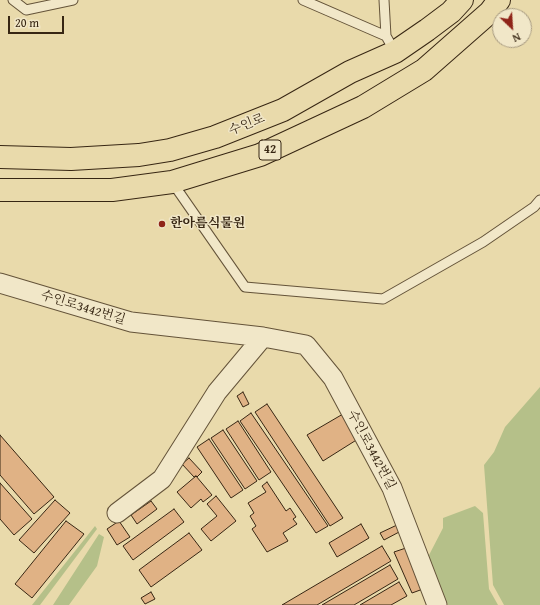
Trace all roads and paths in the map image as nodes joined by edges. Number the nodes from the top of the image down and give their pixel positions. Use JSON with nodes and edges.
{"nodes":[{"id":1,"x":13,"y":0,"type":"edge"},
{"id":2,"x":73,"y":0,"type":"edge"},
{"id":3,"x":303,"y":0,"type":"edge"},
{"id":4,"x":384,"y":0,"type":"edge"},
{"id":5,"x":462,"y":0,"type":"edge"},
{"id":6,"x":499,"y":0,"type":"edge"},
{"id":7,"x":390,"y":44,"type":"junction"},
{"id":8,"x":0,"y":157,"type":"edge"},
{"id":9,"x":172,"y":182,"type":"junction"},
{"id":10,"x":0,"y":190,"type":"edge"},
{"id":11,"x":540,"y":200,"type":"edge"},
{"id":12,"x":0,"y":283,"type":"edge"},
{"id":13,"x":263,"y":337,"type":"junction"},
{"id":14,"x":117,"y":513,"type":"dead end"},
{"id":15,"x":437,"y":605,"type":"edge"}],
"edges":[{"from":1,"to":2,"type":"lane"},
{"from":3,"to":7,"type":"lane"},
{"from":4,"to":7,"type":"lane"},
{"from":5,"to":7,"type":"main road","name":"수인로","number":"42"},
{"from":6,"to":9,"type":"main road","number":"42"},
{"from":7,"to":8,"type":"main road","name":"수인로","number":"42"},
{"from":9,"to":10,"type":"main road","number":"42"},
{"from":9,"to":11,"type":"lane"},
{"from":12,"to":13,"type":"street","name":"수인로3442번길"},
{"from":13,"to":14,"type":"street"},
{"from":13,"to":15,"type":"street","name":"수인로3442번길"}]}
